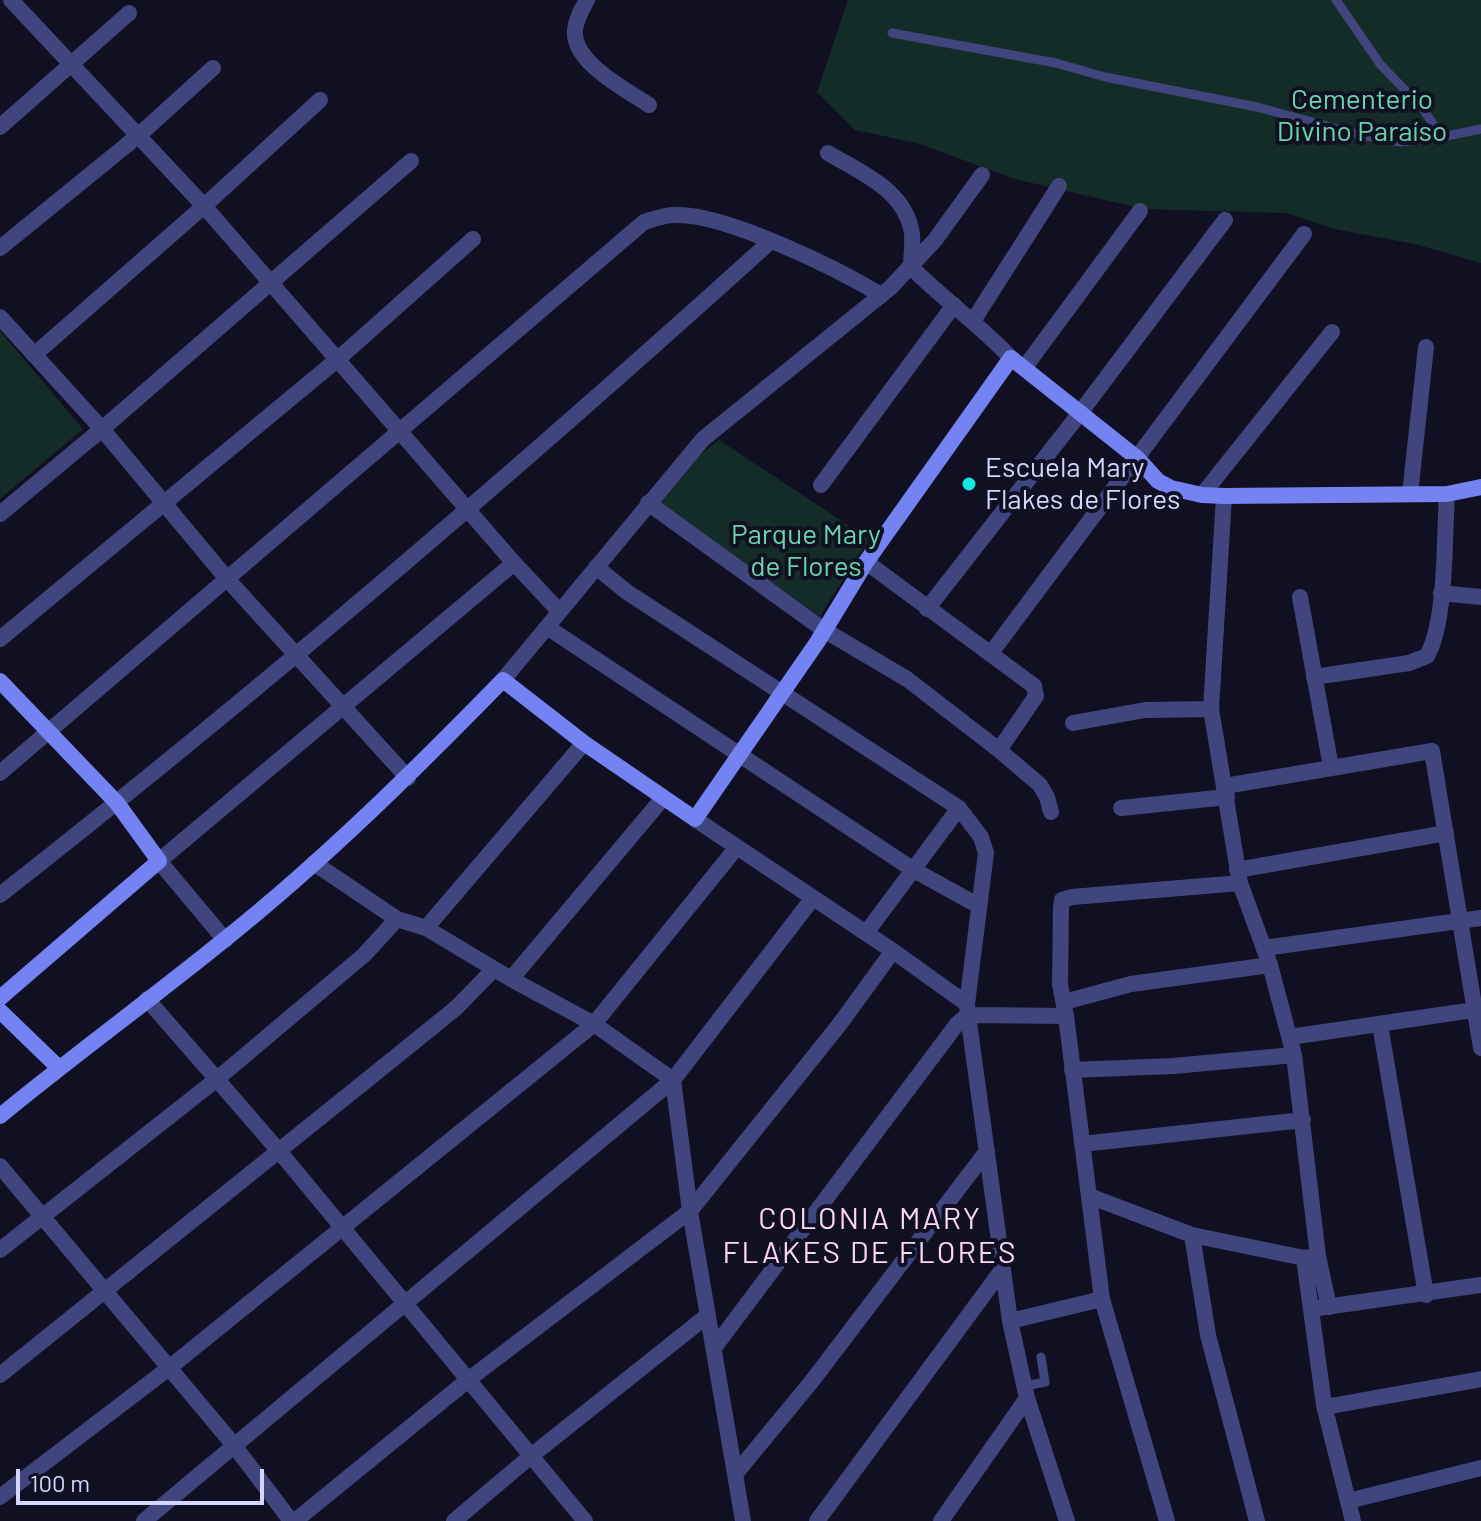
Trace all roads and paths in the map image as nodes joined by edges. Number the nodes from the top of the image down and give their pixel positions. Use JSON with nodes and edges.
{"nodes":[{"id":1,"x":11,"y":0,"type":"edge"},
{"id":2,"x":587,"y":0,"type":"edge"},
{"id":3,"x":1336,"y":0,"type":"edge"},
{"id":4,"x":129,"y":13,"type":"dead end"},
{"id":5,"x":892,"y":33,"type":"dead end"},
{"id":6,"x":72,"y":64,"type":"junction"},
{"id":7,"x":213,"y":68,"type":"dead end"},
{"id":8,"x":320,"y":100,"type":"dead end"},
{"id":9,"x":649,"y":105,"type":"dead end"},
{"id":10,"x":0,"y":127,"type":"edge"},
{"id":11,"x":1481,"y":129,"type":"edge"},
{"id":12,"x":139,"y":135,"type":"junction"},
{"id":13,"x":1442,"y":137,"type":"junction"},
{"id":14,"x":828,"y":153,"type":"dead end"},
{"id":15,"x":411,"y":161,"type":"dead end"},
{"id":16,"x":982,"y":175,"type":"dead end"},
{"id":17,"x":1059,"y":186,"type":"dead end"},
{"id":18,"x":204,"y":206,"type":"junction"},
{"id":19,"x":1140,"y":211,"type":"dead end"},
{"id":20,"x":1225,"y":220,"type":"dead end"},
{"id":21,"x":1304,"y":234,"type":"dead end"},
{"id":22,"x":473,"y":239,"type":"dead end"},
{"id":23,"x":771,"y":241,"type":"junction"},
{"id":24,"x":0,"y":248,"type":"edge"},
{"id":25,"x":911,"y":267,"type":"junction"},
{"id":26,"x":270,"y":282,"type":"junction"},
{"id":27,"x":881,"y":295,"type":"junction"},
{"id":28,"x":954,"y":305,"type":"junction"},
{"id":29,"x":0,"y":317,"type":"edge"},
{"id":30,"x":973,"y":321,"type":"junction"},
{"id":31,"x":1332,"y":332,"type":"dead end"},
{"id":32,"x":1426,"y":347,"type":"dead end"},
{"id":33,"x":34,"y":355,"type":"junction"},
{"id":34,"x":338,"y":359,"type":"junction"},
{"id":35,"x":1018,"y":363,"type":"junction"},
{"id":36,"x":1080,"y":413,"type":"junction"},
{"id":37,"x":102,"y":429,"type":"junction"},
{"id":38,"x":401,"y":432,"type":"junction"},
{"id":39,"x":1137,"y":458,"type":"junction"},
{"id":40,"x":821,"y":485,"type":"dead end"},
{"id":41,"x":1481,"y":487,"type":"edge"},
{"id":42,"x":1410,"y":494,"type":"junction"},
{"id":43,"x":1447,"y":494,"type":"junction"},
{"id":44,"x":1202,"y":495,"type":"junction"},
{"id":45,"x":1224,"y":496,"type":"junction"},
{"id":46,"x":163,"y":502,"type":"junction"},
{"id":47,"x":648,"y":503,"type":"junction"},
{"id":48,"x":469,"y":509,"type":"junction"},
{"id":49,"x":0,"y":514,"type":"edge"},
{"id":50,"x":866,"y":562,"type":"junction"},
{"id":51,"x":514,"y":563,"type":"junction"},
{"id":52,"x":596,"y":567,"type":"junction"},
{"id":53,"x":228,"y":580,"type":"junction"},
{"id":54,"x":1441,"y":593,"type":"junction"},
{"id":55,"x":1300,"y":597,"type":"dead end"},
{"id":56,"x":1481,"y":597,"type":"edge"},
{"id":57,"x":927,"y":609,"type":"junction"},
{"id":58,"x":559,"y":611,"type":"junction"},
{"id":59,"x":547,"y":627,"type":"junction"},
{"id":60,"x":824,"y":630,"type":"junction"},
{"id":61,"x":0,"y":639,"type":"edge"},
{"id":62,"x":991,"y":653,"type":"junction"},
{"id":63,"x":296,"y":654,"type":"junction"},
{"id":64,"x":1314,"y":677,"type":"junction"},
{"id":65,"x":503,"y":680,"type":"junction"},
{"id":66,"x":0,"y":681,"type":"edge"},
{"id":67,"x":782,"y":691,"type":"junction"},
{"id":68,"x":344,"y":708,"type":"junction"},
{"id":69,"x":1211,"y":709,"type":"junction"},
{"id":70,"x":1073,"y":723,"type":"dead end"},
{"id":71,"x":51,"y":732,"type":"junction"},
{"id":72,"x":584,"y":743,"type":"junction"},
{"id":73,"x":999,"y":750,"type":"junction"},
{"id":74,"x":737,"y":755,"type":"junction"},
{"id":75,"x":1331,"y":767,"type":"junction"},
{"id":76,"x":0,"y":773,"type":"edge"},
{"id":77,"x":408,"y":778,"type":"junction"},
{"id":78,"x":1226,"y":791,"type":"junction"},
{"id":79,"x":663,"y":798,"type":"junction"},
{"id":80,"x":117,"y":803,"type":"junction"},
{"id":81,"x":959,"y":808,"type":"junction"},
{"id":82,"x":1121,"y":808,"type":"dead end"},
{"id":83,"x":1051,"y":812,"type":"dead end"},
{"id":84,"x":695,"y":819,"type":"junction"},
{"id":85,"x":1446,"y":833,"type":"junction"},
{"id":86,"x":737,"y":847,"type":"junction"},
{"id":87,"x":159,"y":861,"type":"junction"},
{"id":88,"x":314,"y":863,"type":"junction"},
{"id":89,"x":912,"y":869,"type":"junction"},
{"id":90,"x":1239,"y":877,"type":"junction"},
{"id":91,"x":0,"y":895,"type":"edge"},
{"id":92,"x":813,"y":898,"type":"junction"},
{"id":93,"x":979,"y":906,"type":"junction"},
{"id":94,"x":1481,"y":918,"type":"edge"},
{"id":95,"x":397,"y":919,"type":"junction"},
{"id":96,"x":1462,"y":922,"type":"junction"},
{"id":97,"x":426,"y":928,"type":"junction"},
{"id":98,"x":866,"y":933,"type":"junction"},
{"id":99,"x":225,"y":940,"type":"junction"},
{"id":100,"x":1264,"y":948,"type":"junction"},
{"id":101,"x":893,"y":951,"type":"junction"},
{"id":102,"x":1270,"y":965,"type":"junction"},
{"id":103,"x":494,"y":969,"type":"junction"},
{"id":104,"x":511,"y":979,"type":"junction"},
{"id":105,"x":0,"y":998,"type":"edge"},
{"id":106,"x":147,"y":999,"type":"junction"},
{"id":107,"x":967,"y":1009,"type":"junction"},
{"id":108,"x":1065,"y":1009,"type":"junction"},
{"id":109,"x":1478,"y":1009,"type":"edge"},
{"id":110,"x":0,"y":1011,"type":"edge"},
{"id":111,"x":594,"y":1024,"type":"junction"},
{"id":112,"x":1380,"y":1025,"type":"junction"},
{"id":113,"x":1290,"y":1037,"type":"junction"},
{"id":114,"x":1481,"y":1048,"type":"edge"},
{"id":115,"x":1294,"y":1055,"type":"junction"},
{"id":116,"x":59,"y":1068,"type":"junction"},
{"id":117,"x":1072,"y":1070,"type":"junction"},
{"id":118,"x":217,"y":1079,"type":"junction"},
{"id":119,"x":673,"y":1080,"type":"junction"},
{"id":120,"x":0,"y":1116,"type":"edge"},
{"id":121,"x":1303,"y":1120,"type":"junction"},
{"id":122,"x":1082,"y":1144,"type":"junction"},
{"id":123,"x":279,"y":1151,"type":"junction"},
{"id":124,"x":987,"y":1151,"type":"junction"},
{"id":125,"x":0,"y":1166,"type":"edge"},
{"id":126,"x":1089,"y":1196,"type":"junction"},
{"id":127,"x":690,"y":1211,"type":"junction"},
{"id":128,"x":41,"y":1217,"type":"junction"},
{"id":129,"x":343,"y":1228,"type":"junction"},
{"id":130,"x":1192,"y":1235,"type":"junction"},
{"id":131,"x":0,"y":1250,"type":"edge"},
{"id":132,"x":1311,"y":1257,"type":"junction"},
{"id":133,"x":1002,"y":1270,"type":"junction"},
{"id":134,"x":1481,"y":1285,"type":"edge"},
{"id":135,"x":106,"y":1291,"type":"junction"},
{"id":136,"x":1426,"y":1295,"type":"junction"},
{"id":137,"x":1102,"y":1299,"type":"junction"},
{"id":138,"x":406,"y":1304,"type":"junction"},
{"id":139,"x":1329,"y":1307,"type":"junction"},
{"id":140,"x":1311,"y":1309,"type":"junction"},
{"id":141,"x":708,"y":1315,"type":"junction"},
{"id":142,"x":1010,"y":1321,"type":"junction"},
{"id":143,"x":714,"y":1348,"type":"junction"},
{"id":144,"x":1041,"y":1357,"type":"dead end"},
{"id":145,"x":169,"y":1368,"type":"junction"},
{"id":146,"x":0,"y":1375,"type":"edge"},
{"id":147,"x":1481,"y":1379,"type":"edge"},
{"id":148,"x":468,"y":1380,"type":"junction"},
{"id":149,"x":1026,"y":1392,"type":"junction"},
{"id":150,"x":1325,"y":1407,"type":"junction"},
{"id":151,"x":233,"y":1444,"type":"junction"},
{"id":152,"x":531,"y":1456,"type":"junction"},
{"id":153,"x":1481,"y":1468,"type":"edge"},
{"id":154,"x":737,"y":1472,"type":"junction"},
{"id":155,"x":0,"y":1497,"type":"edge"},
{"id":156,"x":1348,"y":1501,"type":"junction"},
{"id":157,"x":1061,"y":1517,"type":"edge"},
{"id":158,"x":144,"y":1521,"type":"edge"},
{"id":159,"x":293,"y":1521,"type":"edge"},
{"id":160,"x":454,"y":1521,"type":"edge"},
{"id":161,"x":585,"y":1521,"type":"edge"},
{"id":162,"x":743,"y":1521,"type":"edge"},
{"id":163,"x":817,"y":1521,"type":"edge"},
{"id":164,"x":941,"y":1521,"type":"edge"},
{"id":165,"x":1167,"y":1521,"type":"edge"},
{"id":166,"x":1257,"y":1521,"type":"edge"},
{"id":167,"x":1353,"y":1521,"type":"edge"}],
"edges":[{"from":1,"to":6,"type":"street"},
{"from":2,"to":9,"type":"street"},
{"from":3,"to":13,"type":"lane"},
{"from":4,"to":6,"type":"street"},
{"from":5,"to":13,"type":"lane"},
{"from":6,"to":10,"type":"street"},
{"from":6,"to":12,"type":"street"},
{"from":7,"to":12,"type":"street"},
{"from":8,"to":18,"type":"street"},
{"from":11,"to":13,"type":"lane"},
{"from":12,"to":18,"type":"street"},
{"from":12,"to":24,"type":"street"},
{"from":14,"to":25,"type":"street"},
{"from":15,"to":26,"type":"street"},
{"from":16,"to":25,"type":"street"},
{"from":17,"to":30,"type":"street"},
{"from":18,"to":26,"type":"street"},
{"from":18,"to":33,"type":"street"},
{"from":19,"to":35,"type":"street"},
{"from":20,"to":36,"type":"street"},
{"from":21,"to":39,"type":"street"},
{"from":22,"to":34,"type":"street"},
{"from":23,"to":27,"type":"street"},
{"from":23,"to":38,"type":"street"},
{"from":23,"to":48,"type":"street"},
{"from":25,"to":27,"type":"street"},
{"from":25,"to":28,"type":"street"},
{"from":26,"to":34,"type":"street"},
{"from":26,"to":37,"type":"street"},
{"from":27,"to":47,"type":"street"},
{"from":28,"to":30,"type":"street"},
{"from":28,"to":40,"type":"street"},
{"from":29,"to":33,"type":"street"},
{"from":30,"to":35,"type":"street"},
{"from":31,"to":44,"type":"street"},
{"from":32,"to":42,"type":"street"},
{"from":33,"to":37,"type":"street"},
{"from":34,"to":38,"type":"street"},
{"from":34,"to":46,"type":"street"},
{"from":35,"to":36,"type":"street"},
{"from":35,"to":50,"type":"street"},
{"from":36,"to":39,"type":"street"},
{"from":36,"to":57,"type":"street"},
{"from":37,"to":46,"type":"street"},
{"from":37,"to":49,"type":"street"},
{"from":38,"to":48,"type":"street"},
{"from":38,"to":53,"type":"street"},
{"from":39,"to":44,"type":"street"},
{"from":39,"to":62,"type":"street"},
{"from":41,"to":43,"type":"street"},
{"from":42,"to":43,"type":"street"},
{"from":42,"to":45,"type":"street"},
{"from":43,"to":54,"type":"street"},
{"from":44,"to":45,"type":"street"},
{"from":45,"to":69,"type":"street"},
{"from":46,"to":53,"type":"street"},
{"from":46,"to":61,"type":"street"},
{"from":47,"to":52,"type":"street"},
{"from":47,"to":60,"type":"street"},
{"from":48,"to":51,"type":"street"},
{"from":48,"to":63,"type":"street"},
{"from":50,"to":57,"type":"street"},
{"from":50,"to":60,"type":"street"},
{"from":51,"to":58,"type":"street"},
{"from":51,"to":68,"type":"street"},
{"from":52,"to":58,"type":"street"},
{"from":52,"to":67,"type":"street"},
{"from":53,"to":63,"type":"street"},
{"from":53,"to":71,"type":"street"},
{"from":54,"to":56,"type":"street"},
{"from":54,"to":64,"type":"street"},
{"from":55,"to":64,"type":"street"},
{"from":57,"to":62,"type":"street"},
{"from":58,"to":59,"type":"street"},
{"from":59,"to":65,"type":"street"},
{"from":59,"to":74,"type":"street"},
{"from":60,"to":67,"type":"street"},
{"from":60,"to":73,"type":"street"},
{"from":62,"to":73,"type":"street"},
{"from":63,"to":68,"type":"street"},
{"from":63,"to":80,"type":"street"},
{"from":64,"to":75,"type":"street"},
{"from":65,"to":72,"type":"street"},
{"from":65,"to":77,"type":"street"},
{"from":66,"to":71,"type":"street"},
{"from":67,"to":74,"type":"street"},
{"from":67,"to":81,"type":"street"},
{"from":68,"to":77,"type":"street"},
{"from":68,"to":87,"type":"street"},
{"from":69,"to":70,"type":"street"},
{"from":69,"to":78,"type":"street"},
{"from":71,"to":76,"type":"street"},
{"from":71,"to":80,"type":"street"},
{"from":72,"to":79,"type":"street"},
{"from":72,"to":97,"type":"street"},
{"from":73,"to":83,"type":"street"},
{"from":74,"to":84,"type":"street"},
{"from":74,"to":89,"type":"street"},
{"from":75,"to":78,"type":"street"},
{"from":75,"to":85,"type":"street"},
{"from":77,"to":88,"type":"street"},
{"from":78,"to":82,"type":"street"},
{"from":78,"to":90,"type":"street"},
{"from":79,"to":84,"type":"street"},
{"from":79,"to":104,"type":"street"},
{"from":80,"to":87,"type":"street"},
{"from":80,"to":91,"type":"street"},
{"from":81,"to":89,"type":"street"},
{"from":81,"to":93,"type":"street"},
{"from":84,"to":86,"type":"street"},
{"from":85,"to":90,"type":"street"},
{"from":85,"to":96,"type":"street"},
{"from":86,"to":92,"type":"street"},
{"from":86,"to":111,"type":"street"},
{"from":87,"to":99,"type":"street"},
{"from":87,"to":105,"type":"street"},
{"from":88,"to":95,"type":"street"},
{"from":88,"to":99,"type":"street"},
{"from":89,"to":93,"type":"street"},
{"from":89,"to":98,"type":"street"},
{"from":90,"to":100,"type":"street"},
{"from":90,"to":108,"type":"street"},
{"from":92,"to":98,"type":"street"},
{"from":92,"to":119,"type":"street"},
{"from":93,"to":107,"type":"street"},
{"from":94,"to":96,"type":"street"},
{"from":95,"to":97,"type":"street"},
{"from":95,"to":118,"type":"street"},
{"from":96,"to":100,"type":"street"},
{"from":96,"to":109,"type":"street"},
{"from":97,"to":103,"type":"street"},
{"from":98,"to":101,"type":"street"},
{"from":99,"to":106,"type":"street"},
{"from":100,"to":102,"type":"street"},
{"from":101,"to":107,"type":"street"},
{"from":101,"to":127,"type":"street"},
{"from":102,"to":108,"type":"street"},
{"from":102,"to":113,"type":"street"},
{"from":103,"to":104,"type":"street"},
{"from":103,"to":123,"type":"street"},
{"from":104,"to":111,"type":"street"},
{"from":106,"to":116,"type":"street"},
{"from":106,"to":118,"type":"street"},
{"from":107,"to":108,"type":"street"},
{"from":107,"to":124,"type":"street"},
{"from":107,"to":143,"type":"street"},
{"from":108,"to":117,"type":"street"},
{"from":109,"to":112,"type":"street"},
{"from":109,"to":114,"type":"street"},
{"from":110,"to":116,"type":"street"},
{"from":111,"to":119,"type":"street"},
{"from":111,"to":129,"type":"street"},
{"from":112,"to":113,"type":"street"},
{"from":112,"to":136,"type":"street"},
{"from":113,"to":115,"type":"street"},
{"from":115,"to":117,"type":"street"},
{"from":115,"to":121,"type":"street"},
{"from":116,"to":120,"type":"street"},
{"from":117,"to":122,"type":"street"},
{"from":118,"to":123,"type":"street"},
{"from":118,"to":128,"type":"street"},
{"from":119,"to":127,"type":"street"},
{"from":119,"to":138,"type":"street"},
{"from":121,"to":122,"type":"street"},
{"from":121,"to":132,"type":"street"},
{"from":122,"to":126,"type":"street"},
{"from":123,"to":129,"type":"street"},
{"from":123,"to":135,"type":"street"},
{"from":124,"to":133,"type":"street"},
{"from":124,"to":154,"type":"street"},
{"from":125,"to":128,"type":"street"},
{"from":126,"to":130,"type":"street"},
{"from":126,"to":137,"type":"street"},
{"from":127,"to":141,"type":"street"},
{"from":127,"to":148,"type":"street"},
{"from":128,"to":131,"type":"street"},
{"from":128,"to":135,"type":"street"},
{"from":129,"to":138,"type":"street"},
{"from":129,"to":145,"type":"street"},
{"from":130,"to":132,"type":"street"},
{"from":130,"to":166,"type":"street"},
{"from":132,"to":139,"type":"street"},
{"from":132,"to":140,"type":"street"},
{"from":133,"to":142,"type":"street"},
{"from":133,"to":163,"type":"street"},
{"from":134,"to":136,"type":"street"},
{"from":135,"to":145,"type":"street"},
{"from":135,"to":146,"type":"street"},
{"from":136,"to":139,"type":"street"},
{"from":137,"to":142,"type":"street"},
{"from":137,"to":165,"type":"street"},
{"from":138,"to":148,"type":"street"},
{"from":138,"to":151,"type":"street"},
{"from":139,"to":140,"type":"street"},
{"from":140,"to":150,"type":"street"},
{"from":141,"to":143,"type":"street"},
{"from":141,"to":152,"type":"street"},
{"from":142,"to":149,"type":"street"},
{"from":143,"to":154,"type":"street"},
{"from":144,"to":149,"type":"lane"},
{"from":145,"to":151,"type":"street"},
{"from":145,"to":155,"type":"street"},
{"from":147,"to":150,"type":"street"},
{"from":148,"to":152,"type":"street"},
{"from":148,"to":159,"type":"street"},
{"from":149,"to":157,"type":"street"},
{"from":149,"to":164,"type":"street"},
{"from":150,"to":156,"type":"street"},
{"from":151,"to":158,"type":"street"},
{"from":151,"to":159,"type":"street"},
{"from":152,"to":160,"type":"street"},
{"from":152,"to":161,"type":"street"},
{"from":153,"to":156,"type":"street"},
{"from":154,"to":162,"type":"street"},
{"from":156,"to":167,"type":"street"}]}
